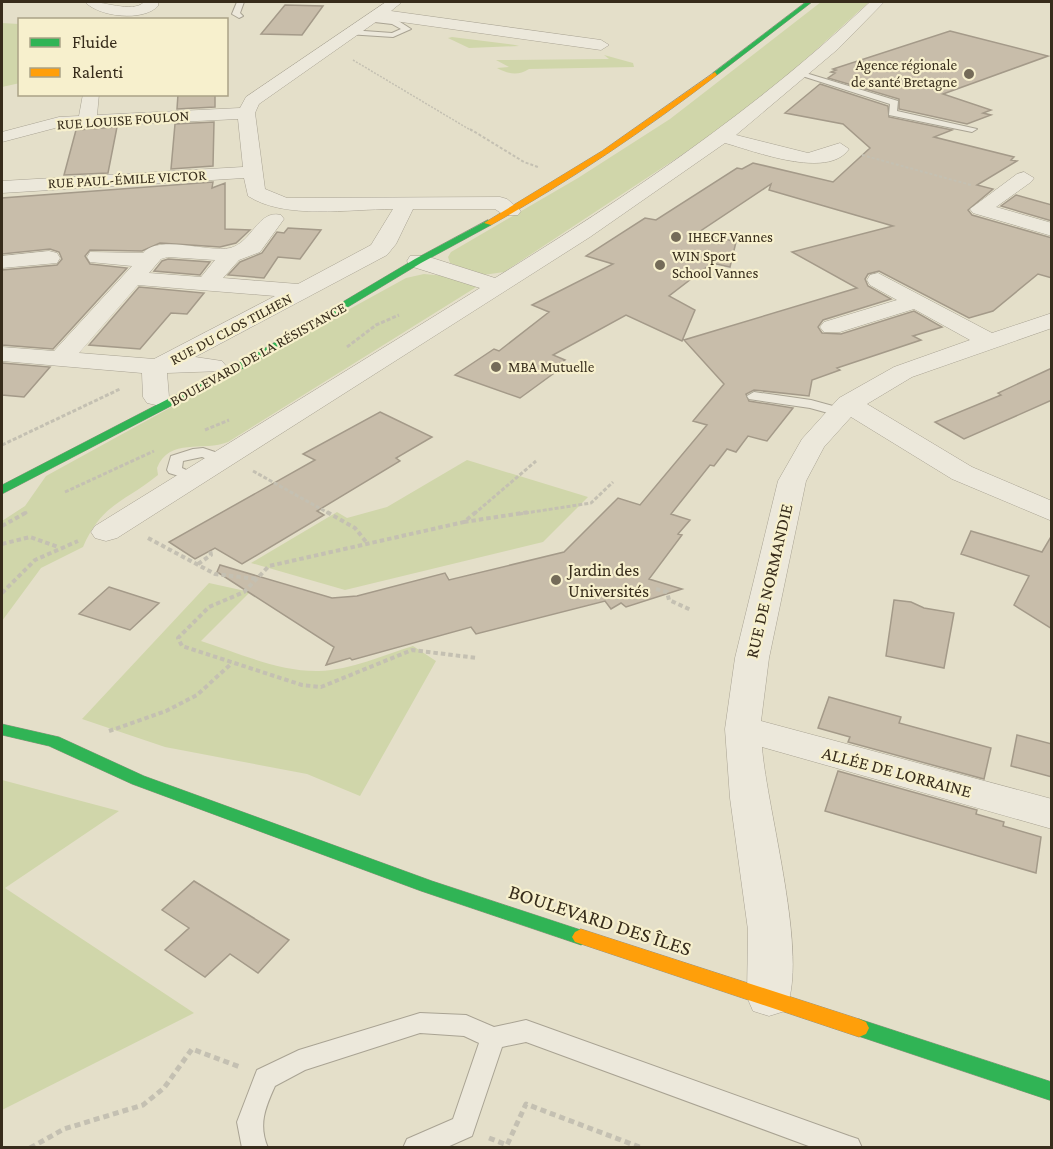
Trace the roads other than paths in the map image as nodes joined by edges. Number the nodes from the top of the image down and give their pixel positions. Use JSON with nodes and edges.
{"nodes":[{"id":1,"x":92,"y":2,"type":"edge"},
{"id":2,"x":151,"y":2,"type":"edge"},
{"id":3,"x":240,"y":2,"type":"edge"},
{"id":4,"x":395,"y":2,"type":"edge"},
{"id":5,"x":809,"y":2,"type":"edge"},
{"id":6,"x":877,"y":2,"type":"edge"},
{"id":7,"x":239,"y":16,"type":"dead end"},
{"id":8,"x":374,"y":17,"type":"junction"},
{"id":9,"x":350,"y":32,"type":"junction"},
{"id":10,"x":601,"y":45,"type":"dead end"},
{"id":11,"x":802,"y":73,"type":"junction"},
{"id":12,"x":91,"y":96,"type":"edge"},
{"id":13,"x":246,"y":113,"type":"junction"},
{"id":14,"x":87,"y":123,"type":"junction"},
{"id":15,"x":972,"y":129,"type":"dead end"},
{"id":16,"x":723,"y":136,"type":"junction"},
{"id":17,"x":2,"y":137,"type":"edge"},
{"id":18,"x":840,"y":149,"type":"road end"},
{"id":19,"x":253,"y":172,"type":"junction"},
{"id":20,"x":1024,"y":178,"type":"dead end"},
{"id":21,"x":2,"y":187,"type":"edge"},
{"id":22,"x":461,"y":202,"type":"junction"},
{"id":23,"x":406,"y":203,"type":"junction"},
{"id":24,"x":505,"y":207,"type":"junction"},
{"id":25,"x":477,"y":216,"type":"junction"},
{"id":26,"x":274,"y":219,"type":"dead end"},
{"id":27,"x":1052,"y":230,"type":"edge"},
{"id":28,"x":1052,"y":243,"type":"edge"},
{"id":29,"x":1052,"y":249,"type":"edge"},
{"id":30,"x":231,"y":255,"type":"junction"},
{"id":31,"x":98,"y":256,"type":"dead end"},
{"id":32,"x":49,"y":258,"type":"dead end"},
{"id":33,"x":149,"y":260,"type":"junction"},
{"id":34,"x":418,"y":261,"type":"junction"},
{"id":35,"x":2,"y":262,"type":"edge"},
{"id":36,"x":133,"y":278,"type":"junction"},
{"id":37,"x":878,"y":280,"type":"dead end"},
{"id":38,"x":207,"y":284,"type":"junction"},
{"id":39,"x":498,"y":286,"type":"junction"},
{"id":40,"x":303,"y":291,"type":"junction"},
{"id":41,"x":916,"y":301,"type":"junction"},
{"id":42,"x":1052,"y":320,"type":"edge"},
{"id":43,"x":832,"y":327,"type":"dead end"},
{"id":44,"x":989,"y":341,"type":"junction"},
{"id":45,"x":2,"y":354,"type":"edge"},
{"id":46,"x":61,"y":358,"type":"junction"},
{"id":47,"x":213,"y":366,"type":"junction"},
{"id":48,"x":158,"y":367,"type":"junction"},
{"id":49,"x":754,"y":396,"type":"dead end"},
{"id":50,"x":156,"y":397,"type":"junction"},
{"id":51,"x":843,"y":408,"type":"junction"},
{"id":52,"x":2,"y":474,"type":"edge"},
{"id":53,"x":2,"y":490,"type":"edge"},
{"id":54,"x":1052,"y":512,"type":"edge"},
{"id":55,"x":106,"y":532,"type":"road end"},
{"id":56,"x":743,"y":729,"type":"junction"},
{"id":57,"x":2,"y":730,"type":"edge"},
{"id":58,"x":97,"y":776,"type":"dead end"},
{"id":59,"x":138,"y":780,"type":"junction"},
{"id":60,"x":1052,"y":814,"type":"edge"},
{"id":61,"x":769,"y":997,"type":"junction"},
{"id":62,"x":493,"y":1038,"type":"junction"},
{"id":63,"x":1052,"y":1092,"type":"edge"},
{"id":64,"x":255,"y":1148,"type":"edge"},
{"id":65,"x":416,"y":1148,"type":"edge"},
{"id":66,"x":849,"y":1148,"type":"edge"}],
"edges":[{"from":1,"to":2,"type":"street"},
{"from":3,"to":7,"type":"lane"},
{"from":4,"to":8,"type":"street"},
{"from":5,"to":24,"type":"main road","name":"BOULEVARD DE LA RÉSISTANCE"},
{"from":6,"to":11,"type":"street"},
{"from":8,"to":9,"type":"street"},
{"from":8,"to":9,"type":"lane"},
{"from":8,"to":10,"type":"street"},
{"from":9,"to":13,"type":"street"},
{"from":11,"to":15,"type":"lane"},
{"from":11,"to":16,"type":"street"},
{"from":12,"to":14,"type":"street"},
{"from":13,"to":14,"type":"street","name":"RUE LOUISE FOULON"},
{"from":13,"to":19,"type":"street"},
{"from":14,"to":17,"type":"street","name":"RUE LOUISE FOULON"},
{"from":16,"to":18,"type":"street"},
{"from":16,"to":39,"type":"street"},
{"from":19,"to":21,"type":"street","name":"RUE PAUL-ÉMILE VICTOR"},
{"from":19,"to":23,"type":"street"},
{"from":20,"to":27,"type":"street"},
{"from":22,"to":23,"type":"street"},
{"from":22,"to":24,"type":"street"},
{"from":22,"to":25,"type":"street"},
{"from":23,"to":40,"type":"street","name":"RUE DU CLOS TILHEN"},
{"from":24,"to":25,"type":"main road","name":"BOULEVARD DE LA RÉSISTANCE"},
{"from":24,"to":34,"type":"main road","name":"BOULEVARD DE LA RÉSISTANCE"},
{"from":25,"to":47,"type":"main road","name":"BOULEVARD DE LA RÉSISTANCE"},
{"from":26,"to":30,"type":"street"},
{"from":28,"to":29,"type":"street"},
{"from":30,"to":33,"type":"street"},
{"from":30,"to":38,"type":"street"},
{"from":31,"to":33,"type":"street"},
{"from":32,"to":35,"type":"street"},
{"from":33,"to":36,"type":"street"},
{"from":34,"to":39,"type":"street"},
{"from":34,"to":53,"type":"main road","name":"BOULEVARD DE LA RÉSISTANCE"},
{"from":36,"to":38,"type":"street","name":"RUE DU CLOS TILHEN"},
{"from":36,"to":46,"type":"street"},
{"from":37,"to":41,"type":"street"},
{"from":38,"to":40,"type":"street","name":"RUE DU CLOS TILHEN"},
{"from":39,"to":55,"type":"street"},
{"from":40,"to":48,"type":"street","name":"RUE DU CLOS TILHEN"},
{"from":41,"to":43,"type":"street"},
{"from":41,"to":44,"type":"street"},
{"from":42,"to":44,"type":"street","name":"RUE DE NORMANDIE"},
{"from":44,"to":51,"type":"street","name":"RUE DE NORMANDIE"},
{"from":45,"to":46,"type":"street","name":"RUE DU CLOS TILHEN"},
{"from":46,"to":48,"type":"street","name":"RUE DU CLOS TILHEN"},
{"from":47,"to":48,"type":"street","name":"RUE DU CLOS TILHEN"},
{"from":47,"to":50,"type":"main road","name":"BOULEVARD DE LA RÉSISTANCE"},
{"from":48,"to":50,"type":"street","name":"RUE DU CLOS TILHEN"},
{"from":49,"to":51,"type":"lane"},
{"from":50,"to":52,"type":"main road","name":"BOULEVARD DE LA RÉSISTANCE"},
{"from":51,"to":54,"type":"street"},
{"from":51,"to":56,"type":"street","name":"RUE DE NORMANDIE"},
{"from":56,"to":60,"type":"street","name":"ALLÉE DE LORRAINE"},
{"from":56,"to":61,"type":"street","name":"RUE DE NORMANDIE"},
{"from":57,"to":59,"type":"main road","name":"BOULEVARD DES ÎLES"},
{"from":58,"to":59,"type":"main road","name":"BOULEVARD DES ÎLES"},
{"from":59,"to":61,"type":"main road","name":"BOULEVARD DES ÎLES"},
{"from":61,"to":63,"type":"main road","name":"BOULEVARD DES ÎLES"},
{"from":62,"to":64,"type":"lane"},
{"from":62,"to":65,"type":"lane"},
{"from":62,"to":66,"type":"lane"}]}
